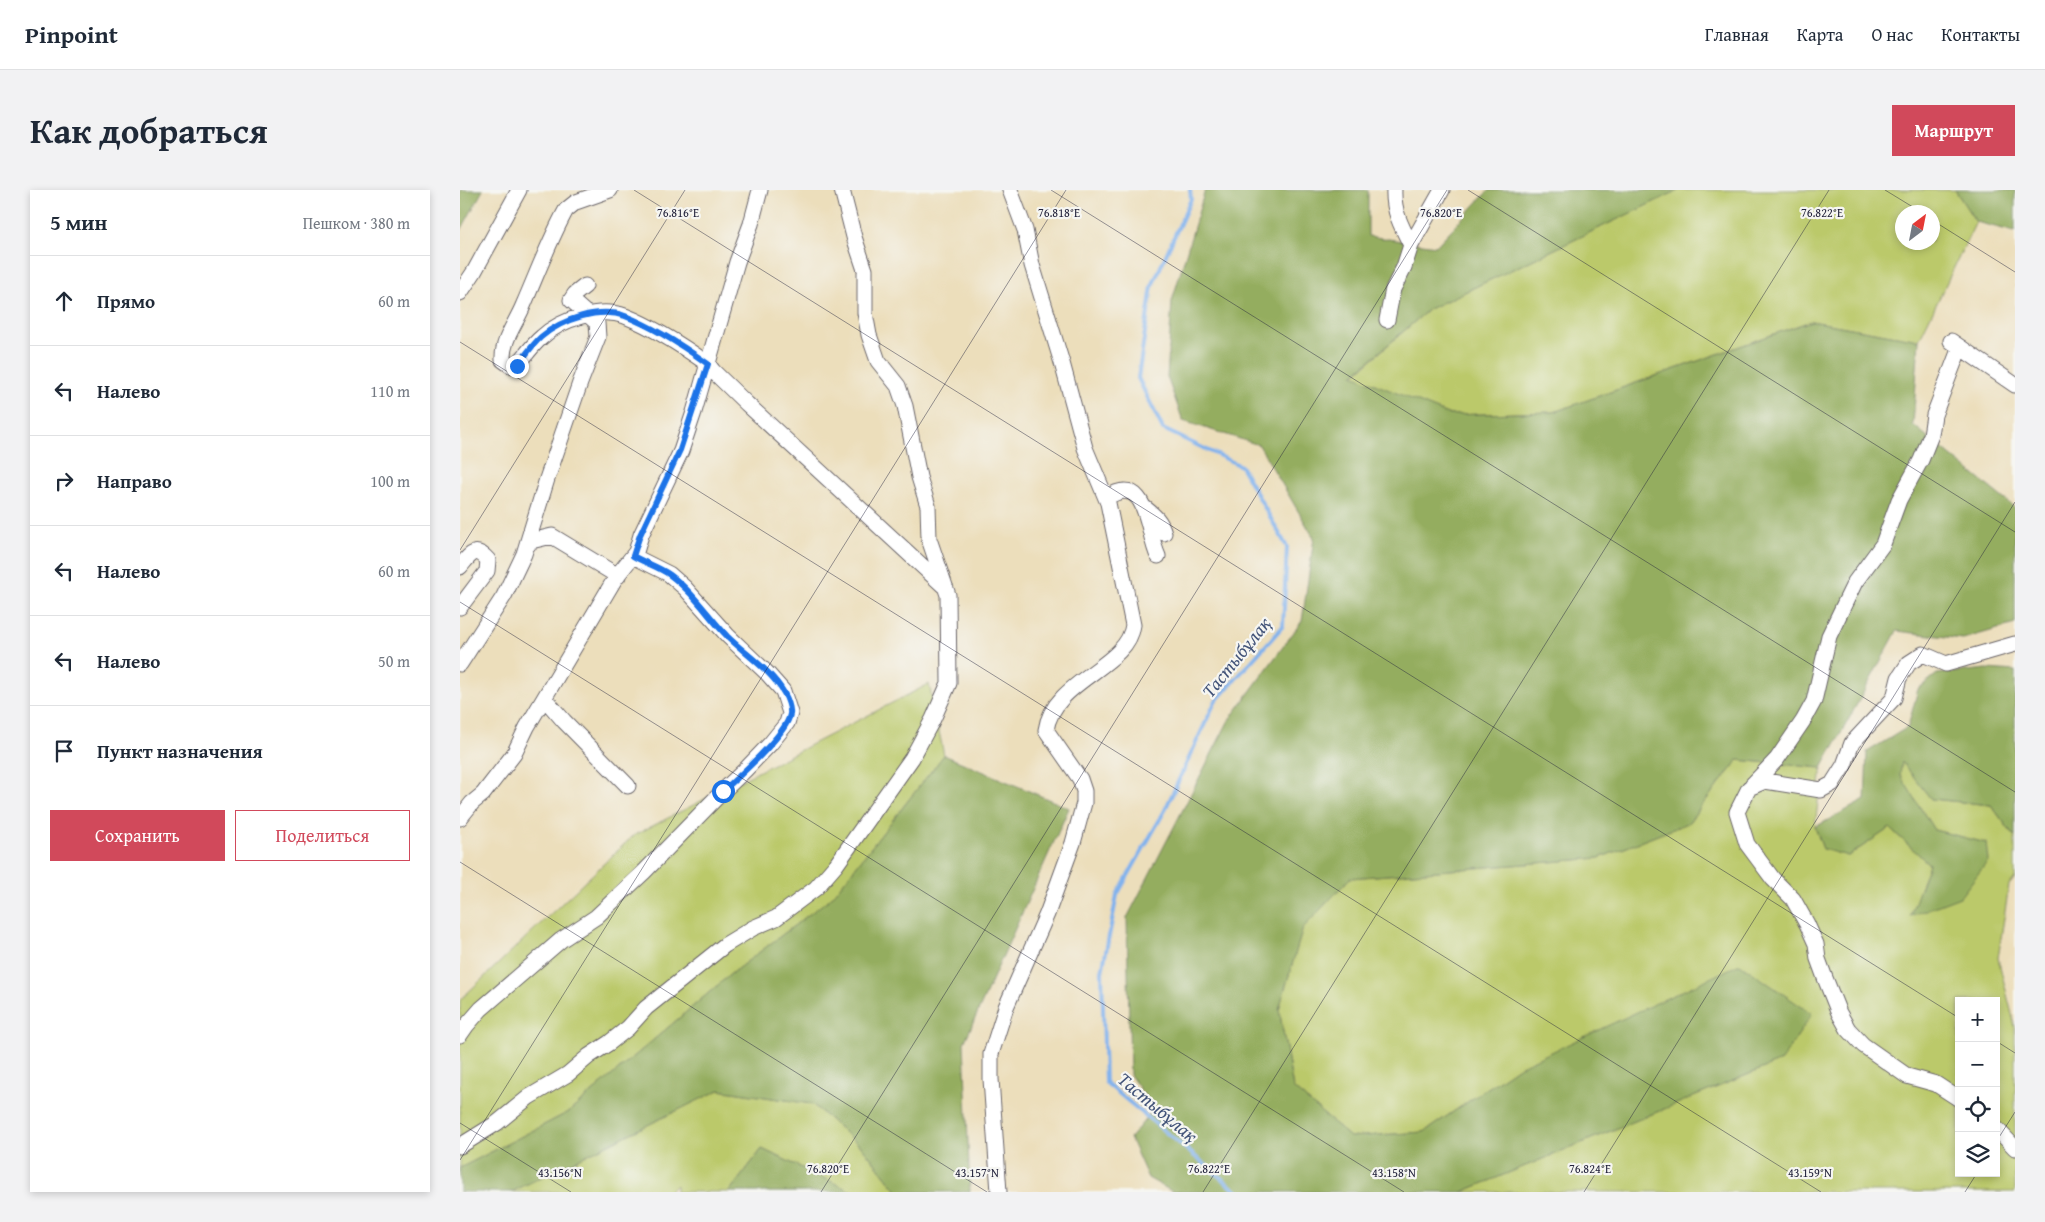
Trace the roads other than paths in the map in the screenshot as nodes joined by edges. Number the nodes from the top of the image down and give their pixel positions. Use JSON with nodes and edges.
{"nodes":[{"id":1,"x":518,"y":190,"type":"edge"},
{"id":2,"x":610,"y":190,"type":"edge"},
{"id":3,"x":760,"y":190,"type":"edge"},
{"id":4,"x":842,"y":190,"type":"edge"},
{"id":5,"x":1010,"y":190,"type":"edge"},
{"id":6,"x":1394,"y":190,"type":"edge"},
{"id":7,"x":1442,"y":190,"type":"edge"},
{"id":8,"x":1411,"y":245,"type":"junction"},
{"id":9,"x":585,"y":286,"type":"dead end"},
{"id":10,"x":460,"y":293,"type":"edge"},
{"id":11,"x":589,"y":314,"type":"junction"},
{"id":12,"x":1387,"y":320,"type":"dead end"},
{"id":13,"x":708,"y":364,"type":"junction"},
{"id":14,"x":2015,"y":385,"type":"edge"},
{"id":15,"x":1106,"y":498,"type":"junction"},
{"id":16,"x":540,"y":504,"type":"junction"},
{"id":17,"x":1145,"y":508,"type":"junction"},
{"id":18,"x":1164,"y":533,"type":"dead end"},
{"id":19,"x":552,"y":536,"type":"junction"},
{"id":20,"x":527,"y":546,"type":"junction"},
{"id":21,"x":633,"y":556,"type":"junction"},
{"id":22,"x":1158,"y":556,"type":"dead end"},
{"id":23,"x":460,"y":567,"type":"edge"},
{"id":24,"x":618,"y":576,"type":"junction"},
{"id":25,"x":946,"y":588,"type":"junction"},
{"id":26,"x":460,"y":607,"type":"edge"},
{"id":27,"x":2015,"y":644,"type":"edge"},
{"id":28,"x":460,"y":664,"type":"edge"},
{"id":29,"x":545,"y":700,"type":"junction"},
{"id":30,"x":628,"y":786,"type":"dead end"},
{"id":31,"x":1749,"y":788,"type":"junction"},
{"id":32,"x":460,"y":818,"type":"edge"},
{"id":33,"x":460,"y":1036,"type":"edge"},
{"id":34,"x":1955,"y":1096,"type":"edge"},
{"id":35,"x":2000,"y":1132,"type":"edge"},
{"id":36,"x":460,"y":1146,"type":"edge"},
{"id":37,"x":2015,"y":1148,"type":"edge"},
{"id":38,"x":1000,"y":1192,"type":"edge"}],
"edges":[{"from":1,"to":10,"type":"street"},
{"from":2,"to":11,"type":"street"},
{"from":3,"to":13,"type":"street"},
{"from":4,"to":25,"type":"street"},
{"from":5,"to":15,"type":"street"},
{"from":6,"to":8,"type":"street"},
{"from":7,"to":8,"type":"street"},
{"from":8,"to":12,"type":"street"},
{"from":9,"to":11,"type":"street"},
{"from":11,"to":13,"type":"street"},
{"from":11,"to":16,"type":"street"},
{"from":13,"to":21,"type":"street"},
{"from":13,"to":25,"type":"street"},
{"from":14,"to":31,"type":"street"},
{"from":15,"to":17,"type":"street"},
{"from":15,"to":38,"type":"street"},
{"from":16,"to":19,"type":"street"},
{"from":16,"to":20,"type":"street"},
{"from":17,"to":18,"type":"street"},
{"from":17,"to":22,"type":"street"},
{"from":19,"to":20,"type":"street"},
{"from":19,"to":24,"type":"street"},
{"from":20,"to":28,"type":"street"},
{"from":21,"to":24,"type":"street"},
{"from":21,"to":33,"type":"street"},
{"from":23,"to":26,"type":"street"},
{"from":24,"to":29,"type":"street"},
{"from":25,"to":36,"type":"street"},
{"from":27,"to":31,"type":"street"},
{"from":29,"to":30,"type":"street"},
{"from":29,"to":32,"type":"street"},
{"from":31,"to":34,"type":"street"},
{"from":35,"to":37,"type":"street"}]}
